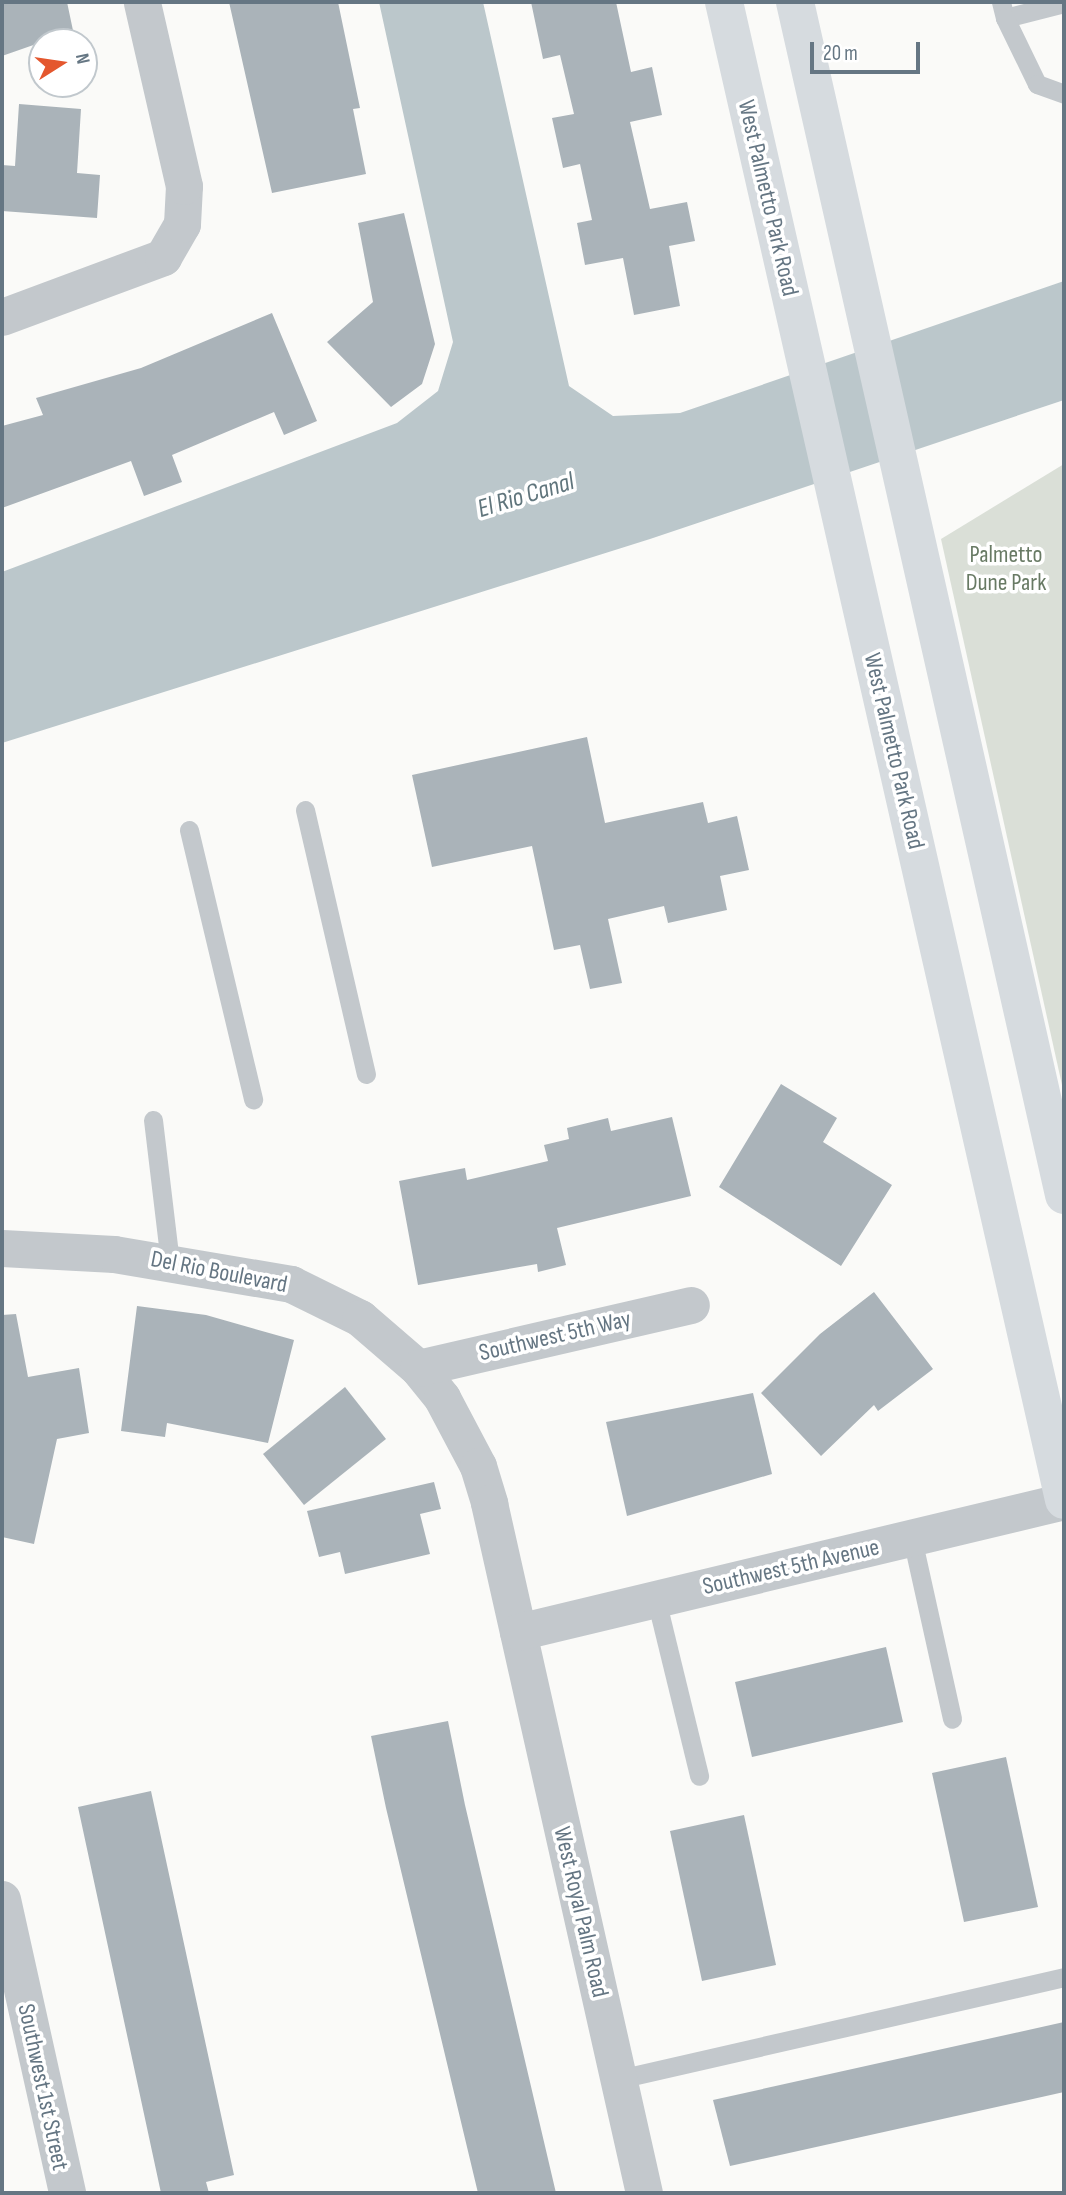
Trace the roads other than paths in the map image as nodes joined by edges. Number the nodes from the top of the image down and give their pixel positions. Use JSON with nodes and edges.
{"nodes":[{"id":1,"x":142,"y":2,"type":"edge"},
{"id":2,"x":724,"y":2,"type":"edge"},
{"id":3,"x":795,"y":2,"type":"edge"},
{"id":4,"x":1064,"y":3,"type":"edge"},
{"id":5,"x":1003,"y":10,"type":"edge"},
{"id":6,"x":1064,"y":94,"type":"edge"},
{"id":7,"x":2,"y":317,"type":"edge"},
{"id":8,"x":305,"y":810,"type":"dead end"},
{"id":9,"x":189,"y":830,"type":"dead end"},
{"id":10,"x":366,"y":1074,"type":"dead end"},
{"id":11,"x":253,"y":1099,"type":"dead end"},
{"id":12,"x":153,"y":1120,"type":"dead end"},
{"id":13,"x":1064,"y":1195,"type":"edge"},
{"id":14,"x":2,"y":1248,"type":"edge"},
{"id":15,"x":170,"y":1262,"type":"junction"},
{"id":16,"x":691,"y":1305,"type":"dead end"},
{"id":17,"x":418,"y":1368,"type":"junction"},
{"id":18,"x":1064,"y":1501,"type":"edge"},
{"id":19,"x":912,"y":1538,"type":"junction"},
{"id":20,"x":656,"y":1599,"type":"junction"},
{"id":21,"x":518,"y":1632,"type":"junction"},
{"id":22,"x":952,"y":1719,"type":"dead end"},
{"id":23,"x":699,"y":1776,"type":"dead end"},
{"id":24,"x":2,"y":1899,"type":"edge"},
{"id":25,"x":1064,"y":1977,"type":"edge"},
{"id":26,"x":619,"y":2079,"type":"junction"},
{"id":27,"x":67,"y":2193,"type":"edge"},
{"id":28,"x":644,"y":2193,"type":"edge"}],
"edges":[{"from":1,"to":7,"type":"street"},
{"from":2,"to":18,"type":"main road","name":"West Palmetto Park Road"},
{"from":3,"to":13,"type":"main road"},
{"from":4,"to":5,"type":"lane"},
{"from":5,"to":6,"type":"lane"},
{"from":8,"to":10,"type":"lane"},
{"from":9,"to":11,"type":"lane"},
{"from":12,"to":15,"type":"lane"},
{"from":14,"to":15,"type":"street","name":"Del Rio Boulevard"},
{"from":15,"to":17,"type":"street","name":"Del Rio Boulevard"},
{"from":16,"to":17,"type":"street","name":"Southwest 5th Way"},
{"from":17,"to":21,"type":"street","name":"Del Rio Boulevard"},
{"from":18,"to":19,"type":"street","name":"Southwest 5th Avenue"},
{"from":19,"to":20,"type":"street","name":"Southwest 5th Avenue"},
{"from":19,"to":22,"type":"lane"},
{"from":20,"to":21,"type":"street","name":"Southwest 5th Avenue"},
{"from":20,"to":23,"type":"lane"},
{"from":21,"to":26,"type":"street","name":"West Royal Palm Road"},
{"from":24,"to":27,"type":"street","name":"Southwest 1st Street"},
{"from":25,"to":26,"type":"lane"},
{"from":26,"to":28,"type":"street","name":"West Royal Palm Road"}]}
